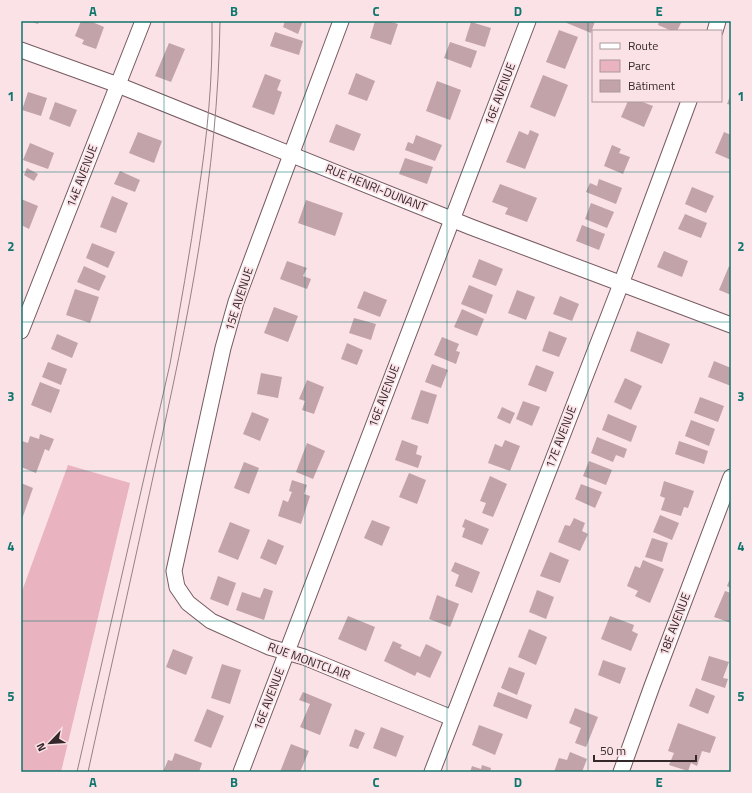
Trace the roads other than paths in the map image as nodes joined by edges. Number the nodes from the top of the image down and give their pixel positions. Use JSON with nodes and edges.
{"nodes":[{"id":1,"x":143,"y":21,"type":"edge"},
{"id":2,"x":341,"y":21,"type":"edge"},
{"id":3,"x":528,"y":21,"type":"edge"},
{"id":4,"x":21,"y":50,"type":"edge"},
{"id":5,"x":118,"y":85,"type":"junction"},
{"id":6,"x":689,"y":102,"type":"edge"},
{"id":7,"x":290,"y":153,"type":"junction"},
{"id":8,"x":452,"y":219,"type":"junction"},
{"id":9,"x":621,"y":284,"type":"junction"},
{"id":10,"x":731,"y":325,"type":"edge"},
{"id":11,"x":21,"y":331,"type":"edge"},
{"id":12,"x":731,"y":477,"type":"edge"},
{"id":13,"x":177,"y":587,"type":"joint"},
{"id":14,"x":287,"y":653,"type":"junction"},
{"id":15,"x":452,"y":718,"type":"junction"},
{"id":16,"x":241,"y":772,"type":"edge"},
{"id":17,"x":432,"y":772,"type":"edge"},
{"id":18,"x":621,"y":772,"type":"edge"}],
"edges":[{"from":1,"to":5,"type":"street","name":"14E AVENUE"},
{"from":2,"to":7,"type":"street","name":"15E AVENUE"},
{"from":3,"to":8,"type":"street","name":"16E AVENUE"},
{"from":4,"to":5,"type":"street","name":"RUE HENRI-DUNANT"},
{"from":5,"to":7,"type":"street","name":"RUE HENRI-DUNANT"},
{"from":5,"to":11,"type":"street","name":"14E AVENUE"},
{"from":6,"to":9,"type":"street","name":"17E AVENUE"},
{"from":7,"to":8,"type":"street","name":"RUE HENRI-DUNANT"},
{"from":7,"to":13,"type":"street","name":"15E AVENUE"},
{"from":8,"to":9,"type":"street","name":"RUE HENRI-DUNANT"},
{"from":8,"to":14,"type":"street","name":"16E AVENUE"},
{"from":9,"to":10,"type":"street","name":"RUE HENRI-DUNANT"},
{"from":9,"to":15,"type":"street","name":"17E AVENUE"},
{"from":12,"to":18,"type":"street","name":"18E AVENUE"},
{"from":13,"to":14,"type":"street","name":"RUE MONTCLAIR"},
{"from":14,"to":15,"type":"street","name":"RUE MONTCLAIR"},
{"from":14,"to":16,"type":"street","name":"16E AVENUE"},
{"from":15,"to":17,"type":"street","name":"17E AVENUE"}]}
